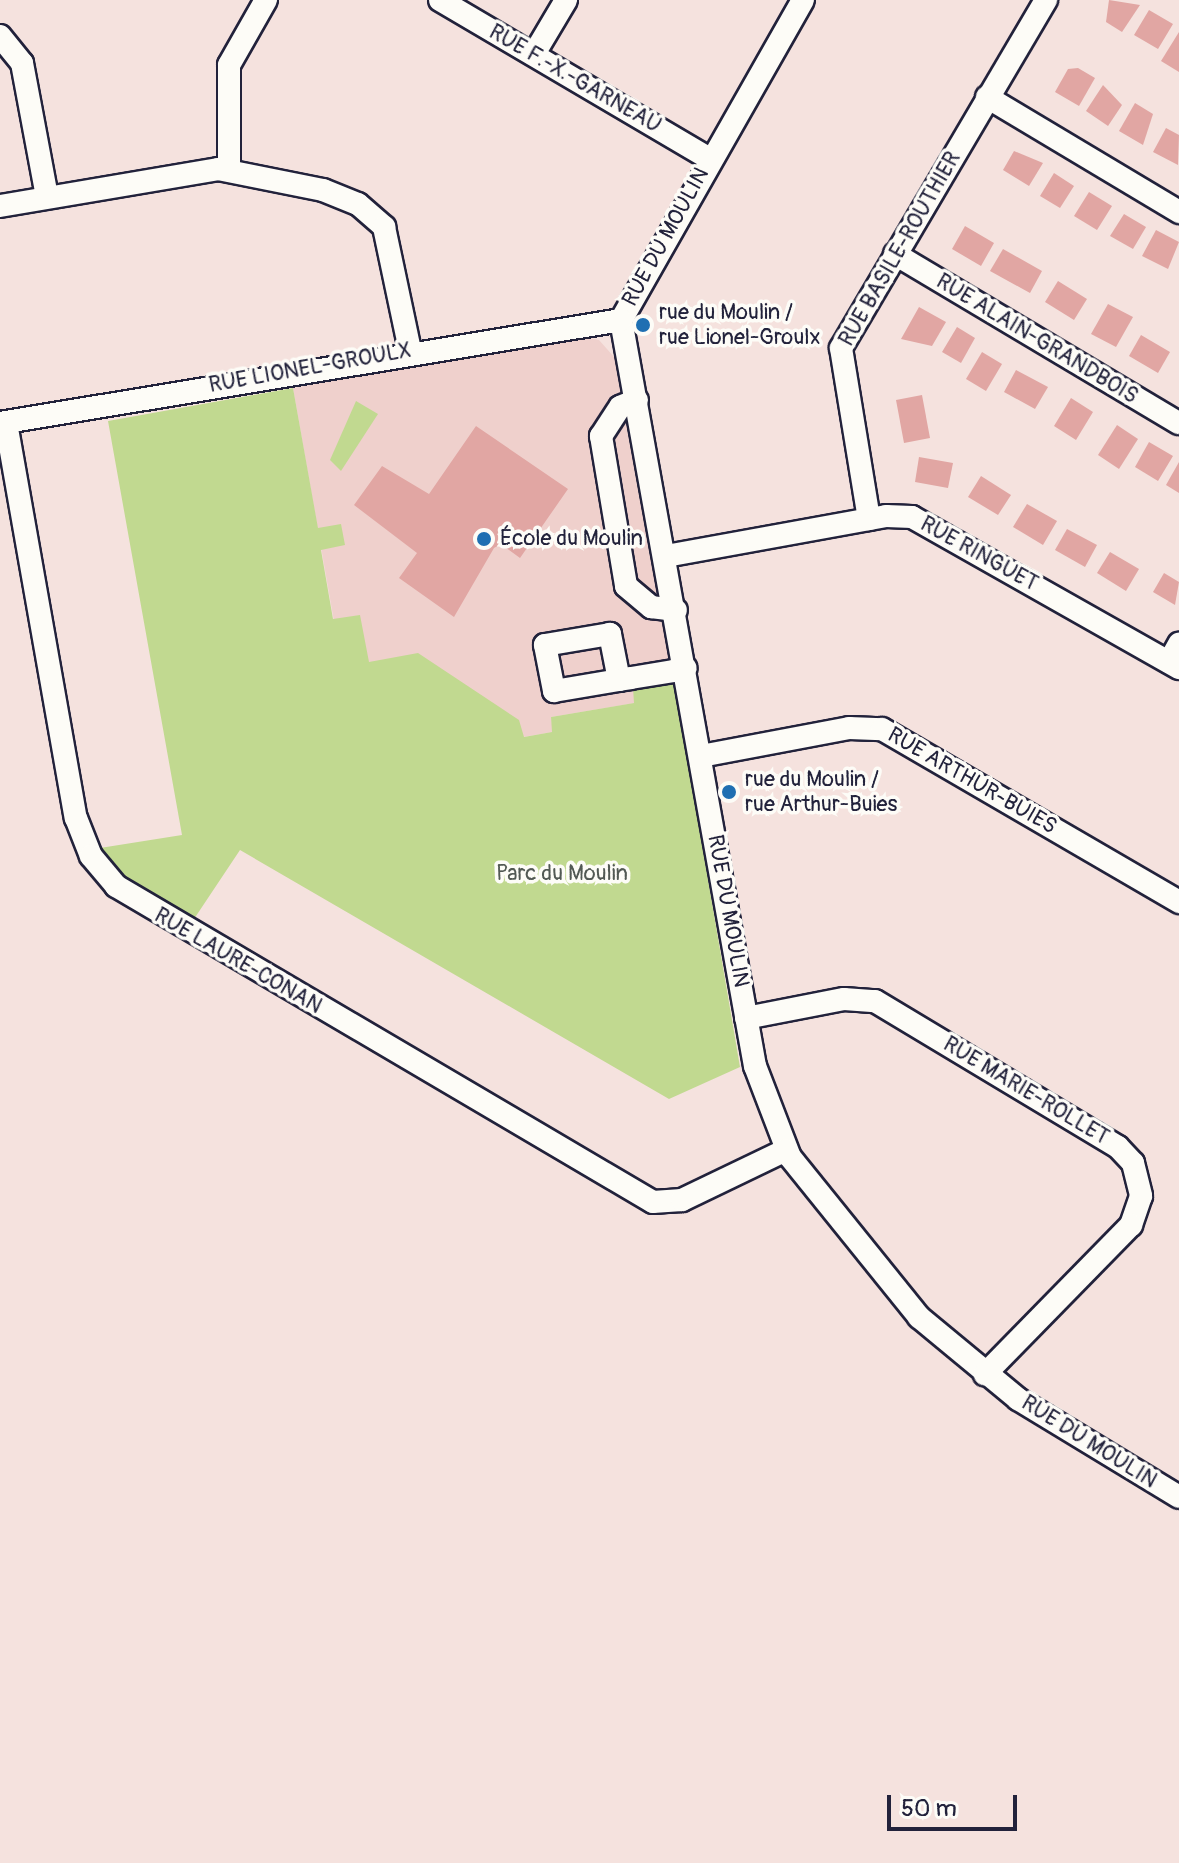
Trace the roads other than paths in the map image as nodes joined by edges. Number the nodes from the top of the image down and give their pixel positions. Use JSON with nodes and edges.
{"nodes":[{"id":1,"x":266,"y":0,"type":"edge"},
{"id":2,"x":440,"y":0,"type":"edge"},
{"id":3,"x":566,"y":0,"type":"edge"},
{"id":4,"x":803,"y":0,"type":"edge"},
{"id":5,"x":1046,"y":0,"type":"edge"},
{"id":6,"x":0,"y":36,"type":"edge"},
{"id":7,"x":534,"y":54,"type":"junction"},
{"id":8,"x":987,"y":97,"type":"junction"},
{"id":9,"x":710,"y":159,"type":"junction"},
{"id":10,"x":229,"y":169,"type":"junction"},
{"id":11,"x":47,"y":196,"type":"junction"},
{"id":12,"x":0,"y":206,"type":"edge"},
{"id":13,"x":1179,"y":212,"type":"edge"},
{"id":14,"x":895,"y":254,"type":"junction"},
{"id":15,"x":621,"y":320,"type":"junction"},
{"id":16,"x":410,"y":350,"type":"junction"},
{"id":17,"x":637,"y":400,"type":"junction"},
{"id":18,"x":3,"y":423,"type":"edge"},
{"id":19,"x":1179,"y":423,"type":"edge"},
{"id":20,"x":869,"y":519,"type":"junction"},
{"id":21,"x":666,"y":556,"type":"junction"},
{"id":22,"x":676,"y":610,"type":"junction"},
{"id":23,"x":1176,"y":658,"type":"edge"},
{"id":24,"x":686,"y":668,"type":"junction"},
{"id":25,"x":619,"y":680,"type":"dead end"},
{"id":26,"x":701,"y":756,"type":"junction"},
{"id":27,"x":1179,"y":902,"type":"edge"},
{"id":28,"x":746,"y":1018,"type":"junction"},
{"id":29,"x":786,"y":1150,"type":"junction"},
{"id":30,"x":985,"y":1374,"type":"junction"},
{"id":31,"x":1179,"y":1497,"type":"edge"}],
"edges":[{"from":1,"to":10,"type":"street"},
{"from":2,"to":7,"type":"street","name":"RUE F.-X.-GARNEAU"},
{"from":3,"to":7,"type":"street"},
{"from":4,"to":9,"type":"street","name":"RUE DU MOULIN"},
{"from":5,"to":8,"type":"street","name":"RUE BASILE-ROUTHIER"},
{"from":6,"to":11,"type":"street"},
{"from":7,"to":9,"type":"street","name":"RUE F.-X.-GARNEAU"},
{"from":8,"to":13,"type":"street"},
{"from":8,"to":14,"type":"street","name":"RUE BASILE-ROUTHIER"},
{"from":9,"to":15,"type":"street","name":"RUE DU MOULIN"},
{"from":10,"to":11,"type":"street"},
{"from":10,"to":16,"type":"street"},
{"from":11,"to":12,"type":"street"},
{"from":14,"to":19,"type":"street","name":"RUE ALAIN-GRANDBOIS"},
{"from":14,"to":20,"type":"street","name":"RUE BASILE-ROUTHIER"},
{"from":15,"to":16,"type":"street","name":"RUE LIONEL-GROULX"},
{"from":15,"to":17,"type":"street","name":"RUE DU MOULIN"},
{"from":16,"to":18,"type":"street","name":"RUE LIONEL-GROULX"},
{"from":17,"to":21,"type":"street","name":"RUE DU MOULIN"},
{"from":17,"to":22,"type":"street"},
{"from":18,"to":29,"type":"street","name":"RUE LAURE-CONAN"},
{"from":20,"to":21,"type":"street","name":"RUE RINGUET"},
{"from":20,"to":23,"type":"street","name":"RUE RINGUET"},
{"from":21,"to":22,"type":"street","name":"RUE DU MOULIN"},
{"from":22,"to":24,"type":"street","name":"RUE DU MOULIN"},
{"from":24,"to":25,"type":"street"},
{"from":24,"to":26,"type":"street","name":"RUE DU MOULIN"},
{"from":26,"to":27,"type":"street","name":"RUE ARTHUR-BUIES"},
{"from":26,"to":28,"type":"street","name":"RUE DU MOULIN"},
{"from":28,"to":29,"type":"street","name":"RUE DU MOULIN"},
{"from":28,"to":30,"type":"street","name":"RUE MARIE-ROLLET"},
{"from":29,"to":30,"type":"street","name":"RUE DU MOULIN"},
{"from":30,"to":31,"type":"street","name":"RUE DU MOULIN"}]}
